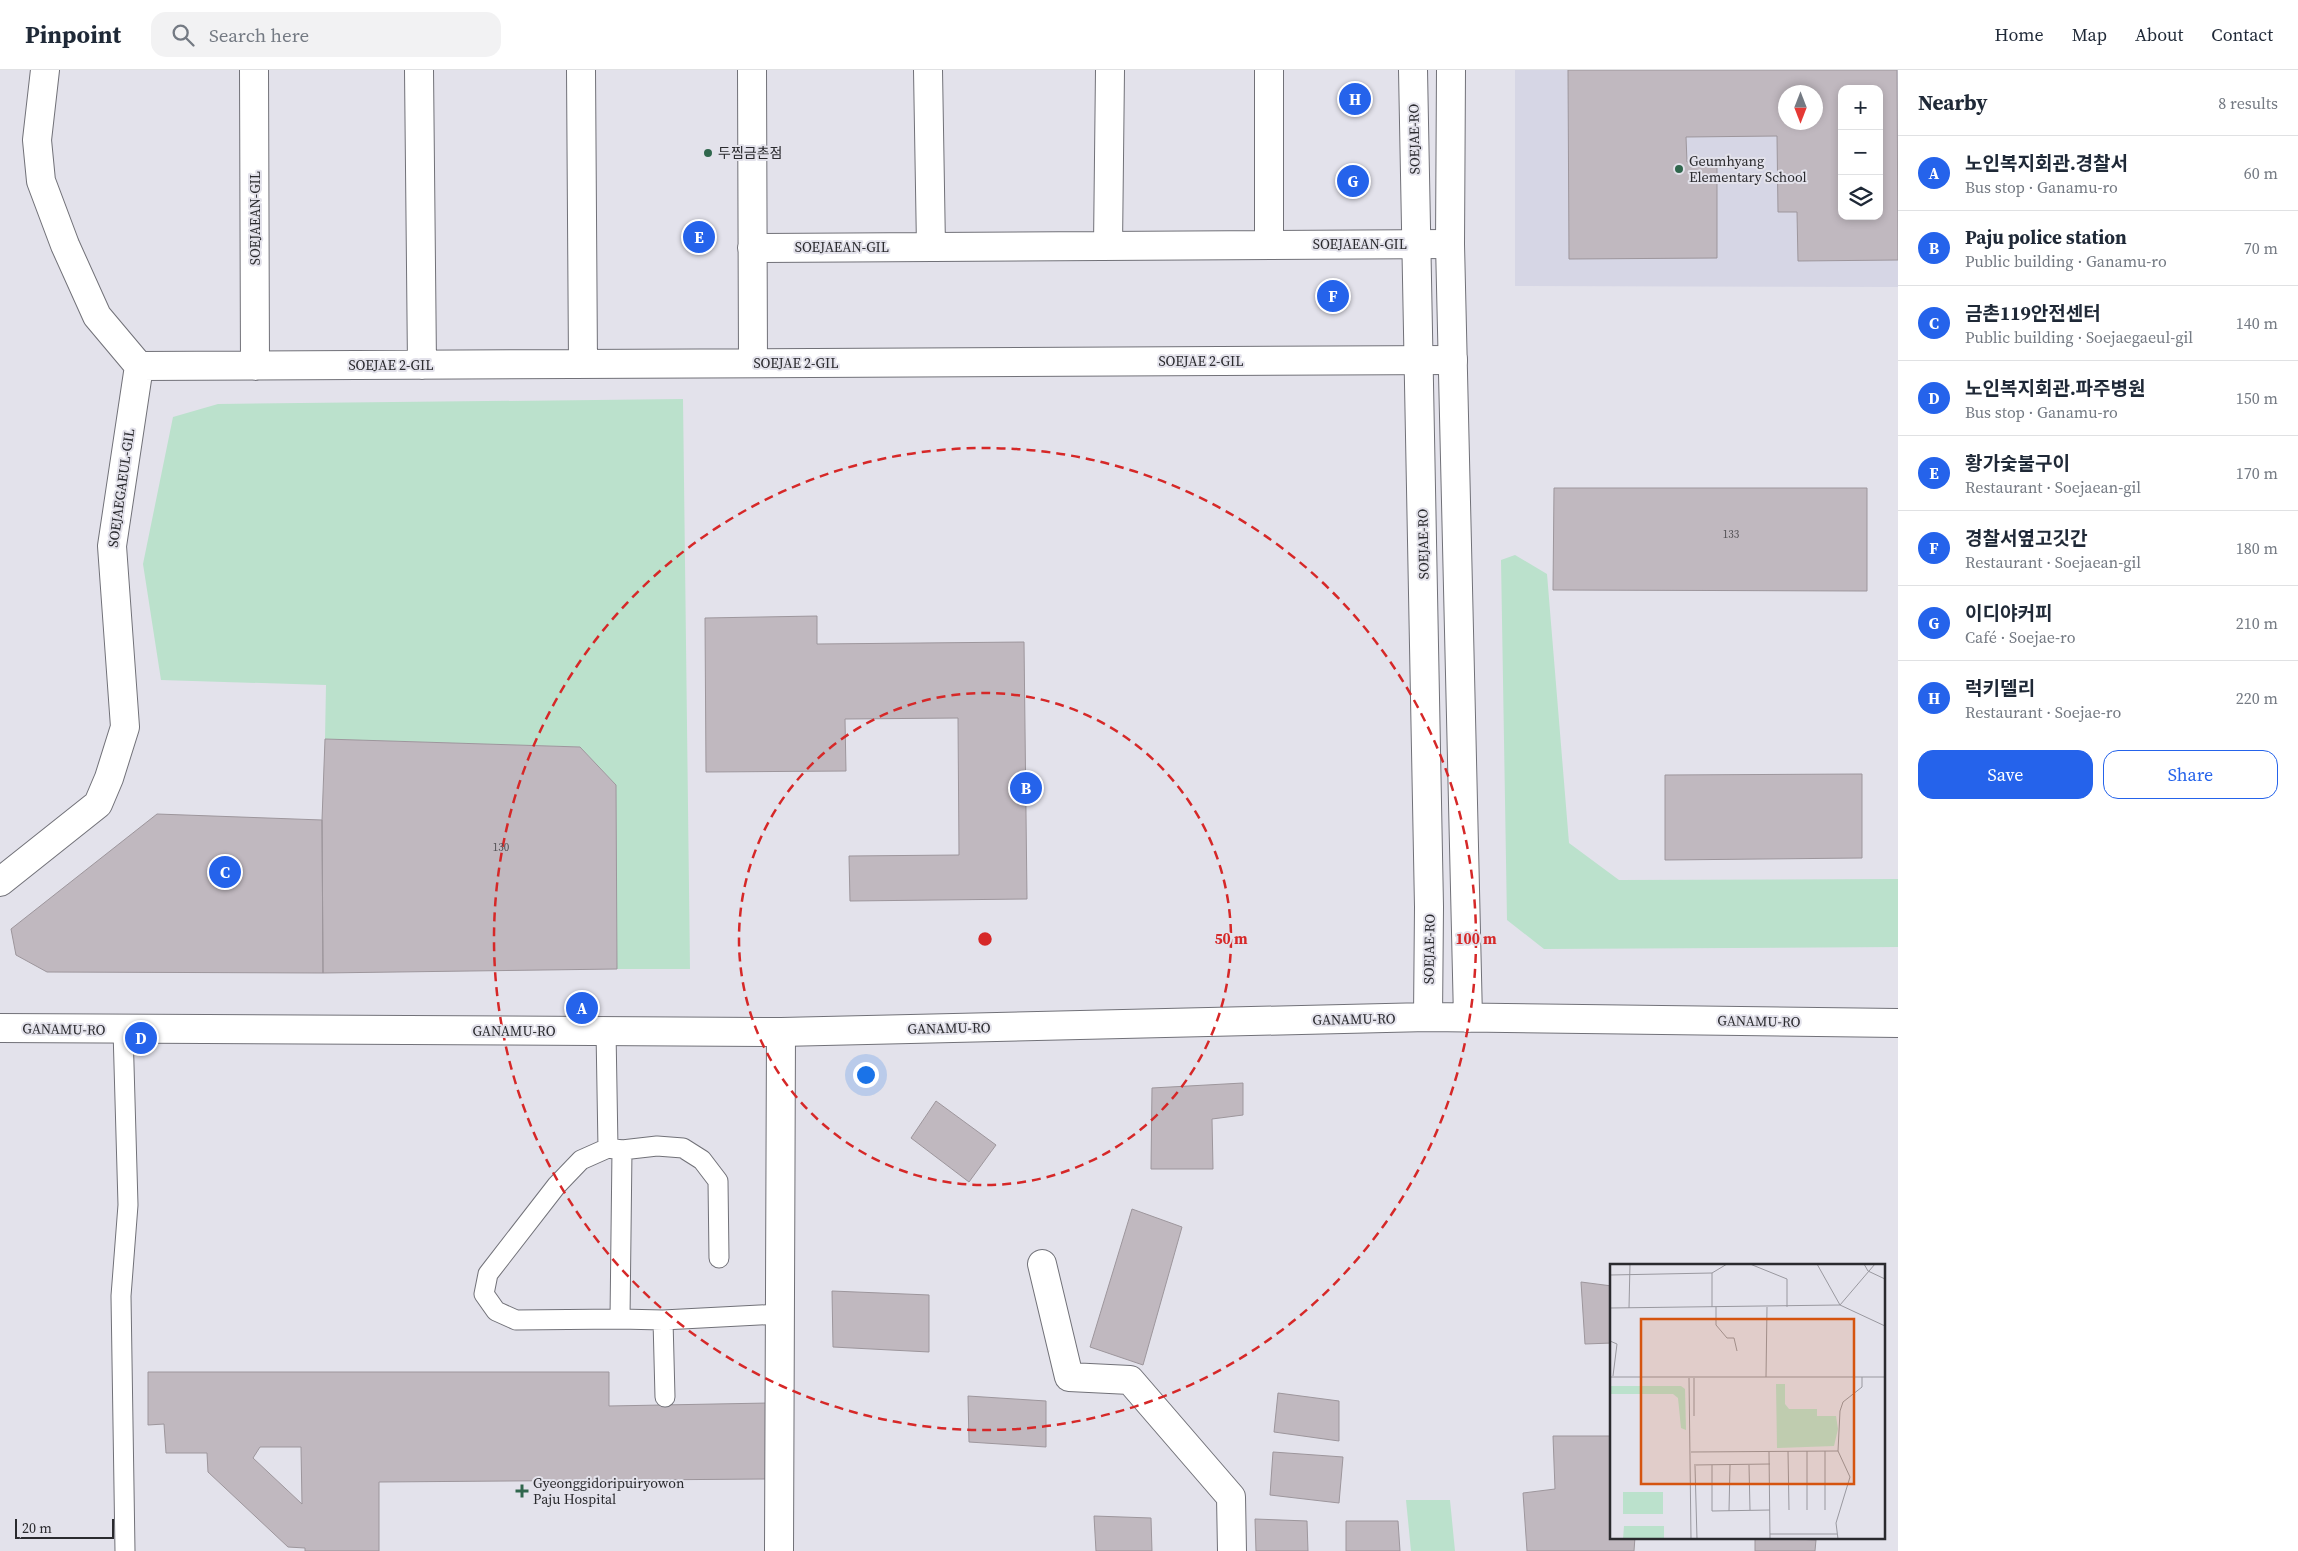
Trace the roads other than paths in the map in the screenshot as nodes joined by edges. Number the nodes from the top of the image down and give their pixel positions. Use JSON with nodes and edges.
{"nodes":[{"id":1,"x":45,"y":70,"type":"edge"},
{"id":2,"x":254,"y":70,"type":"edge"},
{"id":3,"x":419,"y":70,"type":"edge"},
{"id":4,"x":580,"y":70,"type":"edge"},
{"id":5,"x":752,"y":70,"type":"edge"},
{"id":6,"x":928,"y":70,"type":"edge"},
{"id":7,"x":1110,"y":70,"type":"edge"},
{"id":8,"x":1269,"y":70,"type":"edge"},
{"id":9,"x":1413,"y":70,"type":"edge"},
{"id":10,"x":1450,"y":70,"type":"edge"},
{"id":11,"x":1269,"y":244,"type":"junction"},
{"id":12,"x":1416,"y":244,"type":"junction"},
{"id":13,"x":1450,"y":244,"type":"junction"},
{"id":14,"x":1108,"y":246,"type":"junction"},
{"id":15,"x":931,"y":247,"type":"junction"},
{"id":16,"x":752,"y":248,"type":"junction"},
{"id":17,"x":1419,"y":360,"type":"junction"},
{"id":18,"x":1453,"y":360,"type":"junction"},
{"id":19,"x":753,"y":363,"type":"junction"},
{"id":20,"x":584,"y":364,"type":"junction"},
{"id":21,"x":422,"y":365,"type":"junction"},
{"id":22,"x":139,"y":366,"type":"junction"},
{"id":23,"x":255,"y":366,"type":"junction"},
{"id":24,"x":0,"y":882,"type":"edge"},
{"id":25,"x":1428,"y":1017,"type":"junction"},
{"id":26,"x":1468,"y":1018,"type":"junction"},
{"id":27,"x":1898,"y":1023,"type":"edge"},
{"id":28,"x":0,"y":1028,"type":"edge"},
{"id":29,"x":123,"y":1030,"type":"junction"},
{"id":30,"x":606,"y":1031,"type":"junction"},
{"id":31,"x":781,"y":1032,"type":"junction"},
{"id":32,"x":615,"y":1149,"type":"junction"},
{"id":33,"x":719,"y":1258,"type":"dead end"},
{"id":34,"x":1042,"y":1264,"type":"dead end"},
{"id":35,"x":780,"y":1314,"type":"junction"},
{"id":36,"x":620,"y":1319,"type":"junction"},
{"id":37,"x":663,"y":1320,"type":"junction"},
{"id":38,"x":665,"y":1397,"type":"dead end"},
{"id":39,"x":126,"y":1551,"type":"edge"},
{"id":40,"x":779,"y":1551,"type":"edge"},
{"id":41,"x":1232,"y":1551,"type":"edge"}],
"edges":[{"from":1,"to":22,"type":"street"},
{"from":2,"to":23,"type":"street","name":"SOEJAEAN-GIL"},
{"from":3,"to":21,"type":"street"},
{"from":4,"to":20,"type":"street"},
{"from":5,"to":16,"type":"street"},
{"from":6,"to":15,"type":"street"},
{"from":7,"to":14,"type":"street"},
{"from":8,"to":11,"type":"street"},
{"from":9,"to":12,"type":"street","name":"SOEJAE-RO"},
{"from":10,"to":13,"type":"street"},
{"from":11,"to":12,"type":"street","name":"SOEJAEAN-GIL"},
{"from":11,"to":14,"type":"street","name":"SOEJAEAN-GIL"},
{"from":12,"to":13,"type":"street","name":"SOEJAEAN-GIL"},
{"from":12,"to":17,"type":"street","name":"SOEJAE-RO"},
{"from":13,"to":18,"type":"street"},
{"from":14,"to":15,"type":"street","name":"SOEJAEAN-GIL"},
{"from":15,"to":16,"type":"street","name":"SOEJAEAN-GIL"},
{"from":16,"to":19,"type":"street"},
{"from":17,"to":18,"type":"street","name":"SOEJAE 2-GIL"},
{"from":17,"to":19,"type":"street","name":"SOEJAE 2-GIL"},
{"from":17,"to":25,"type":"street","name":"SOEJAE-RO"},
{"from":18,"to":26,"type":"street"},
{"from":19,"to":20,"type":"street","name":"SOEJAE 2-GIL"},
{"from":20,"to":21,"type":"street","name":"SOEJAE 2-GIL"},
{"from":21,"to":23,"type":"street","name":"SOEJAE 2-GIL"},
{"from":22,"to":23,"type":"street","name":"SOEJAE 2-GIL"},
{"from":22,"to":24,"type":"street","name":"SOEJAEGAEUL-GIL"},
{"from":25,"to":26,"type":"street","name":"GANAMU-RO"},
{"from":25,"to":31,"type":"street","name":"GANAMU-RO"},
{"from":26,"to":27,"type":"street","name":"GANAMU-RO"},
{"from":28,"to":29,"type":"street","name":"GANAMU-RO"},
{"from":29,"to":30,"type":"street","name":"GANAMU-RO"},
{"from":29,"to":39,"type":"lane"},
{"from":30,"to":31,"type":"street","name":"GANAMU-RO"},
{"from":30,"to":32,"type":"lane"},
{"from":31,"to":35,"type":"street"},
{"from":32,"to":33,"type":"lane"},
{"from":32,"to":36,"type":"lane"},
{"from":32,"to":36,"type":"lane"},
{"from":34,"to":41,"type":"street"},
{"from":35,"to":37,"type":"lane"},
{"from":35,"to":40,"type":"street"},
{"from":36,"to":37,"type":"lane"},
{"from":37,"to":38,"type":"lane"}]}
